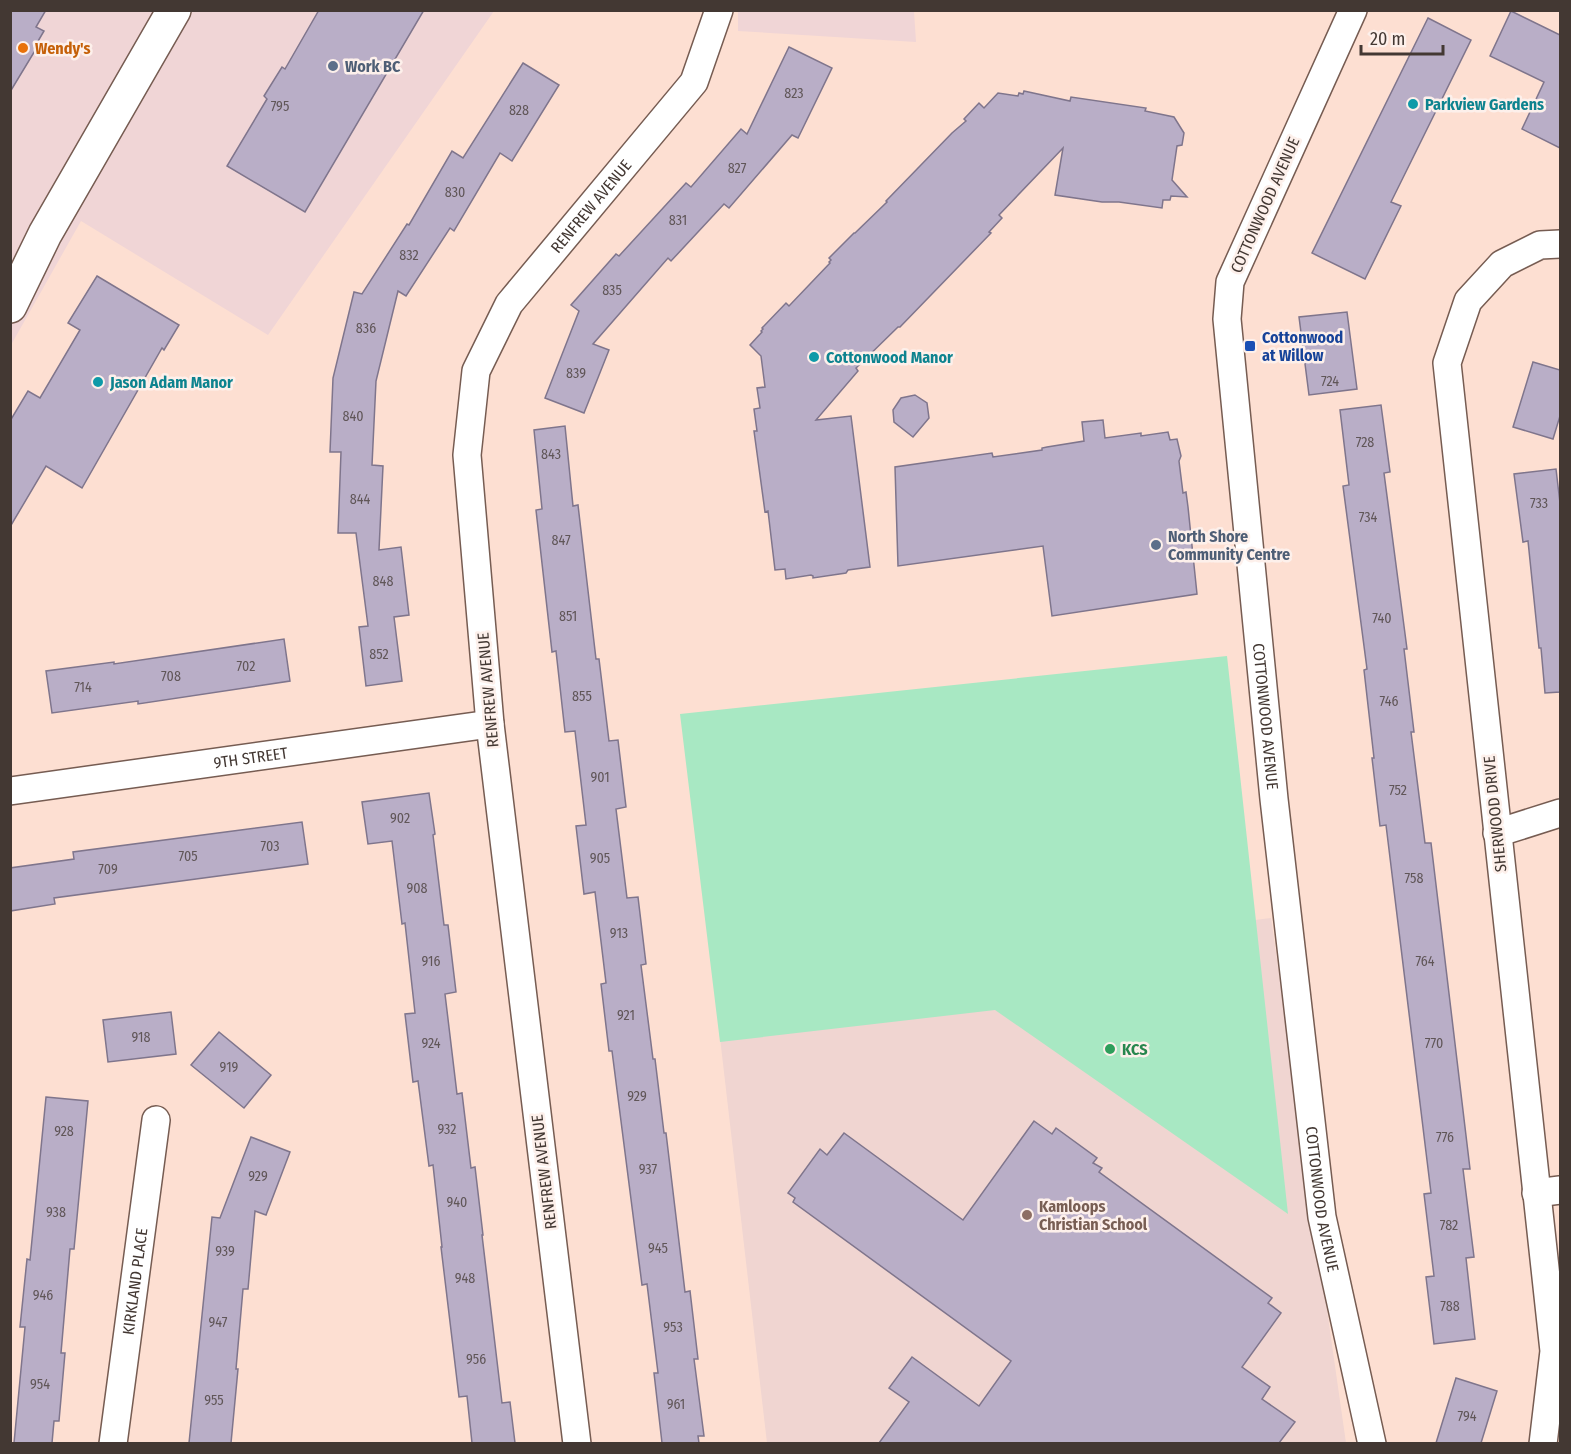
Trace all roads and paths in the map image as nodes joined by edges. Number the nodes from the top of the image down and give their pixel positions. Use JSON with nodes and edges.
{"nodes":[{"id":1,"x":174,"y":10,"type":"edge"},
{"id":2,"x":719,"y":10,"type":"edge"},
{"id":3,"x":1353,"y":10,"type":"edge"},
{"id":4,"x":45,"y":234,"type":"junction"},
{"id":5,"x":1560,"y":244,"type":"edge"},
{"id":6,"x":10,"y":270,"type":"edge"},
{"id":7,"x":10,"y":306,"type":"edge"},
{"id":8,"x":490,"y":724,"type":"junction"},
{"id":9,"x":10,"y":791,"type":"edge"},
{"id":10,"x":1560,"y":813,"type":"edge"},
{"id":11,"x":1497,"y":833,"type":"junction"},
{"id":12,"x":156,"y":1120,"type":"dead end"},
{"id":13,"x":1548,"y":1191,"type":"edge"},
{"id":14,"x":113,"y":1443,"type":"edge"},
{"id":15,"x":577,"y":1443,"type":"edge"},
{"id":16,"x":1372,"y":1443,"type":"edge"},
{"id":17,"x":1543,"y":1443,"type":"edge"}],
"edges":[{"from":1,"to":4,"type":"main road"},
{"from":2,"to":8,"type":"street","name":"RENFREW AVENUE"},
{"from":3,"to":16,"type":"street","name":"COTTONWOOD AVENUE"},
{"from":4,"to":6,"type":"main road"},
{"from":4,"to":7,"type":"main road"},
{"from":5,"to":11,"type":"street","name":"SHERWOOD DRIVE"},
{"from":8,"to":9,"type":"street","name":"9TH STREET"},
{"from":8,"to":15,"type":"street","name":"RENFREW AVENUE"},
{"from":10,"to":11,"type":"street"},
{"from":11,"to":13,"type":"street","name":"SHERWOOD DRIVE"},
{"from":12,"to":14,"type":"street","name":"KIRKLAND PLACE"},
{"from":13,"to":17,"type":"street","name":"SHERWOOD DRIVE"}]}
